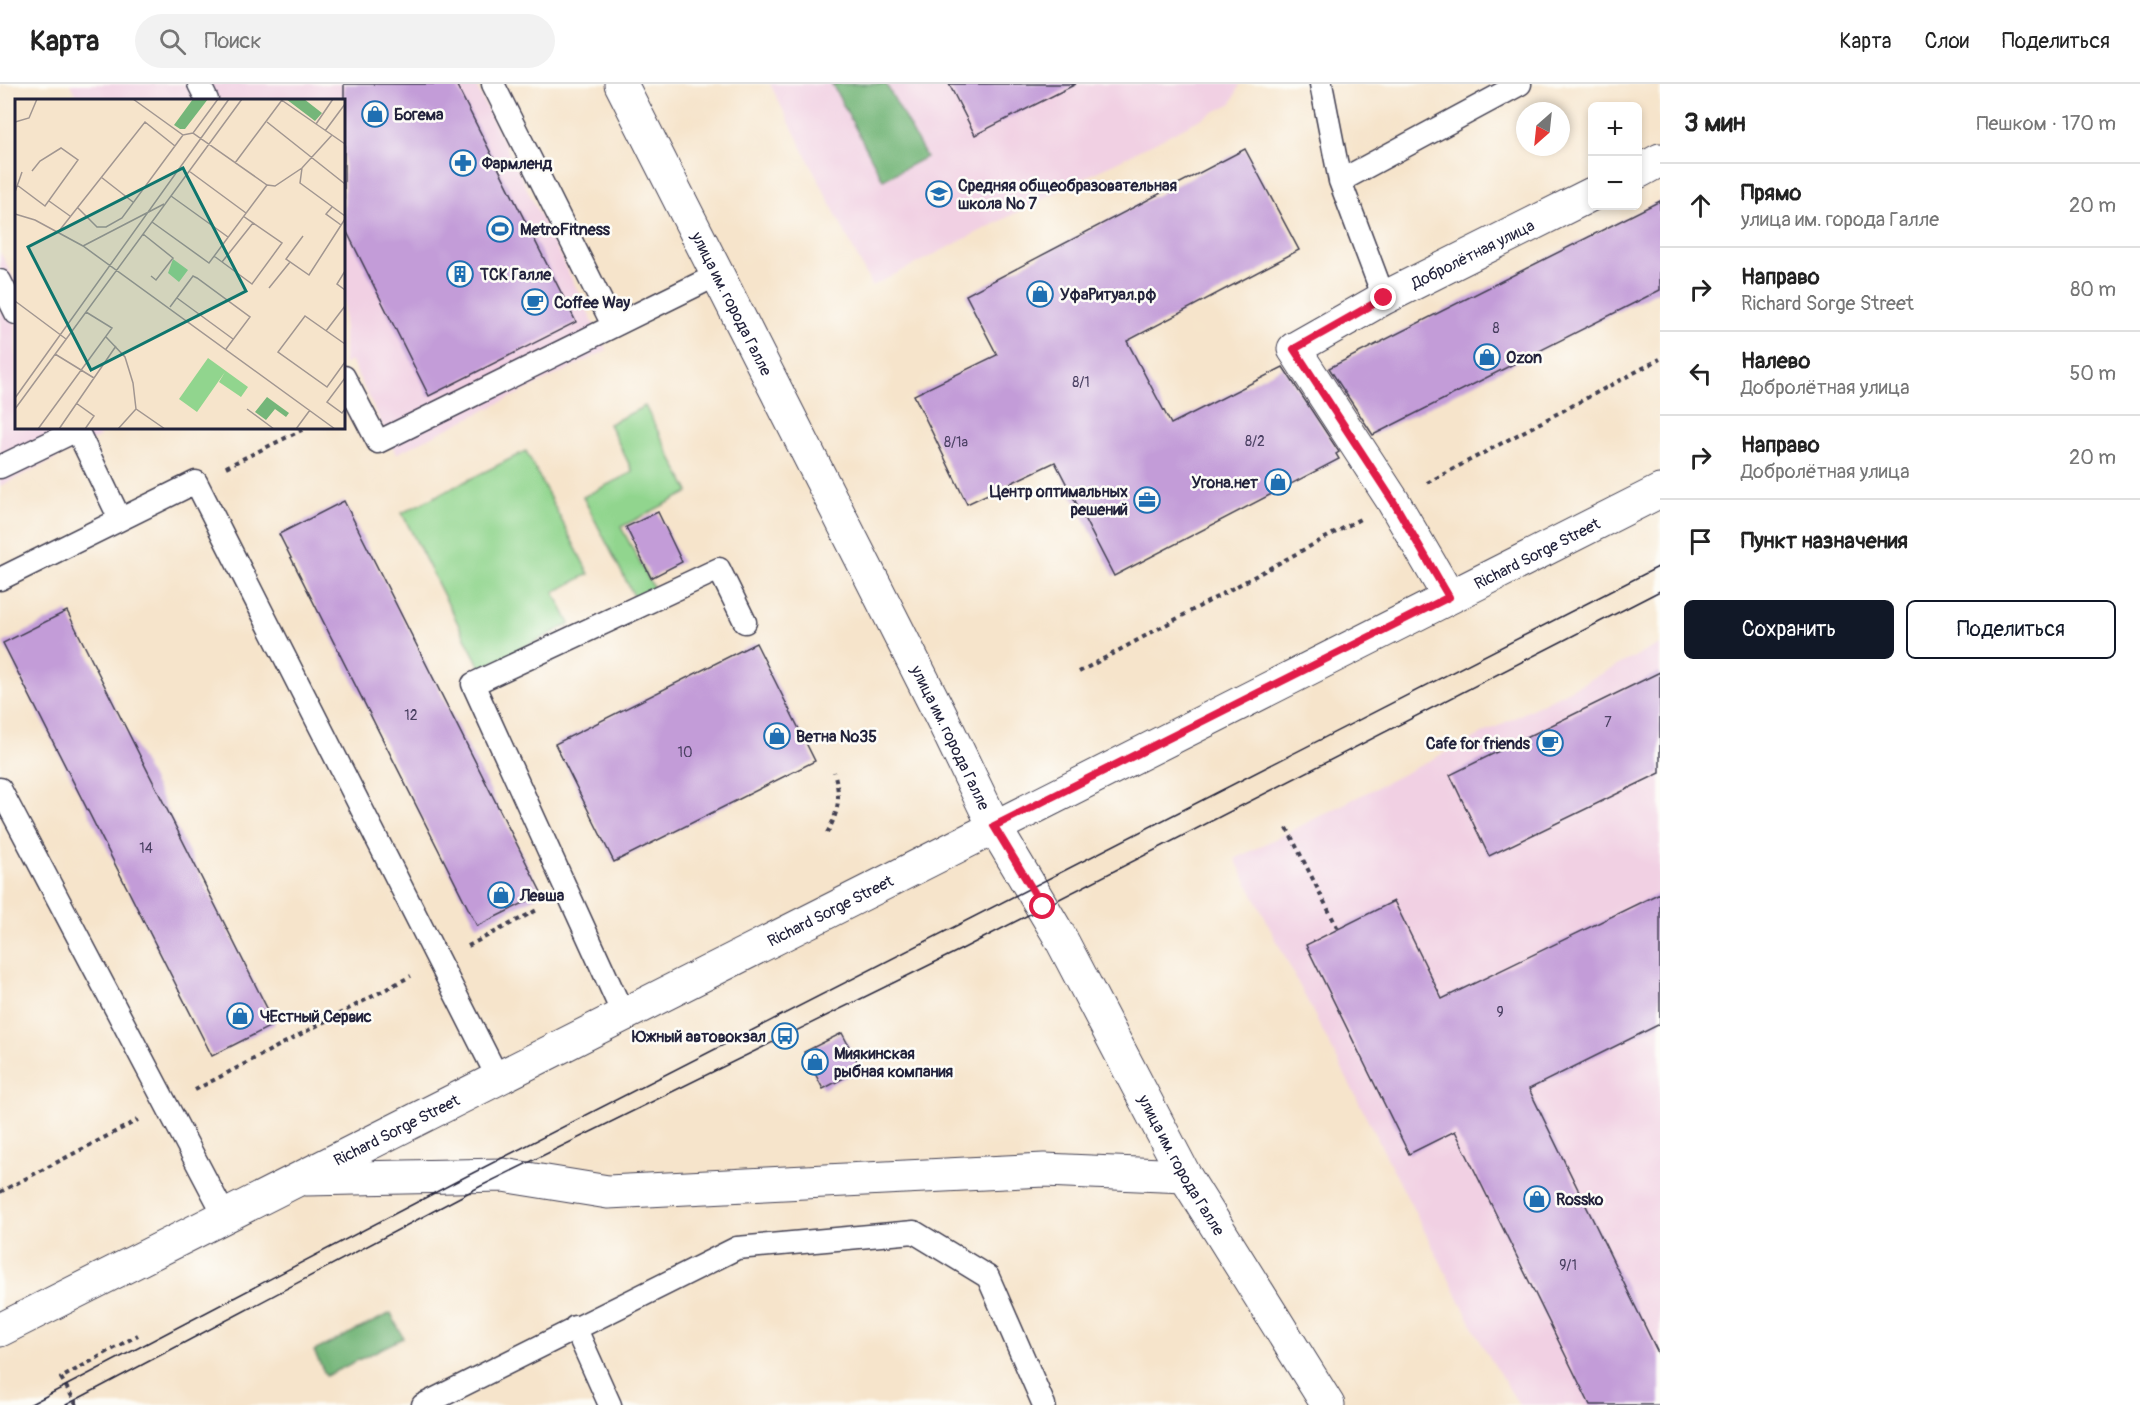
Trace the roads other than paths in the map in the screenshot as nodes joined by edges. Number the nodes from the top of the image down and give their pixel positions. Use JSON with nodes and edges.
{"nodes":[{"id":1,"x":199,"y":84,"type":"edge"},
{"id":2,"x":493,"y":84,"type":"edge"},
{"id":3,"x":621,"y":84,"type":"edge"},
{"id":4,"x":1322,"y":84,"type":"edge"},
{"id":5,"x":1520,"y":84,"type":"edge"},
{"id":6,"x":206,"y":99,"type":"edge"},
{"id":7,"x":1660,"y":160,"type":"edge"},
{"id":8,"x":1642,"y":170,"type":"edge"},
{"id":9,"x":1340,"y":181,"type":"junction"},
{"id":10,"x":1588,"y":196,"type":"edge"},
{"id":11,"x":717,"y":275,"type":"junction"},
{"id":12,"x":0,"y":281,"type":"edge"},
{"id":13,"x":1384,"y":298,"type":"junction"},
{"id":14,"x":15,"y":311,"type":"edge"},
{"id":15,"x":613,"y":326,"type":"junction"},
{"id":16,"x":345,"y":379,"type":"edge"},
{"id":17,"x":77,"y":429,"type":"edge"},
{"id":18,"x":0,"y":466,"type":"edge"},
{"id":19,"x":1660,"y":490,"type":"edge"},
{"id":20,"x":120,"y":519,"type":"junction"},
{"id":21,"x":0,"y":579,"type":"edge"},
{"id":22,"x":1449,"y":597,"type":"junction"},
{"id":23,"x":745,"y":622,"type":"dead end"},
{"id":24,"x":0,"y":789,"type":"edge"},
{"id":25,"x":994,"y":826,"type":"junction"},
{"id":26,"x":623,"y":1014,"type":"junction"},
{"id":27,"x":498,"y":1078,"type":"junction"},
{"id":28,"x":1185,"y":1176,"type":"junction"},
{"id":29,"x":298,"y":1179,"type":"junction"},
{"id":30,"x":225,"y":1216,"type":"junction"},
{"id":31,"x":574,"y":1327,"type":"junction"},
{"id":32,"x":0,"y":1330,"type":"edge"},
{"id":33,"x":423,"y":1405,"type":"edge"},
{"id":34,"x":610,"y":1405,"type":"edge"},
{"id":35,"x":1044,"y":1405,"type":"edge"},
{"id":36,"x":1328,"y":1405,"type":"edge"}],
"edges":[{"from":1,"to":6,"type":"lane"},
{"from":2,"to":15,"type":"lane"},
{"from":3,"to":11,"type":"main road","name":"улица им. города Галле"},
{"from":4,"to":9,"type":"lane"},
{"from":5,"to":9,"type":"lane"},
{"from":7,"to":8,"type":"main road"},
{"from":9,"to":13,"type":"lane"},
{"from":10,"to":13,"type":"main road","name":"Добролётная улица"},
{"from":11,"to":15,"type":"lane"},
{"from":11,"to":25,"type":"main road","name":"улица им. города Галле"},
{"from":12,"to":14,"type":"lane"},
{"from":13,"to":22,"type":"main road","name":"Добролётная улица"},
{"from":15,"to":16,"type":"lane"},
{"from":17,"to":18,"type":"lane"},
{"from":17,"to":20,"type":"lane"},
{"from":19,"to":22,"type":"main road","name":"Richard Sorge Street"},
{"from":20,"to":21,"type":"lane"},
{"from":20,"to":27,"type":"lane"},
{"from":22,"to":25,"type":"main road","name":"Richard Sorge Street"},
{"from":23,"to":26,"type":"lane"},
{"from":24,"to":30,"type":"lane"},
{"from":25,"to":26,"type":"main road","name":"Richard Sorge Street"},
{"from":25,"to":28,"type":"main road","name":"улица им. города Галле"},
{"from":26,"to":27,"type":"main road","name":"Richard Sorge Street"},
{"from":27,"to":29,"type":"main road","name":"Richard Sorge Street"},
{"from":28,"to":29,"type":"main road"},
{"from":28,"to":36,"type":"main road","name":"улица им. города Галле"},
{"from":29,"to":30,"type":"main road","name":"Richard Sorge Street"},
{"from":30,"to":32,"type":"main road","name":"Richard Sorge Street"},
{"from":31,"to":33,"type":"lane"},
{"from":31,"to":34,"type":"lane"},
{"from":31,"to":35,"type":"lane"}]}
